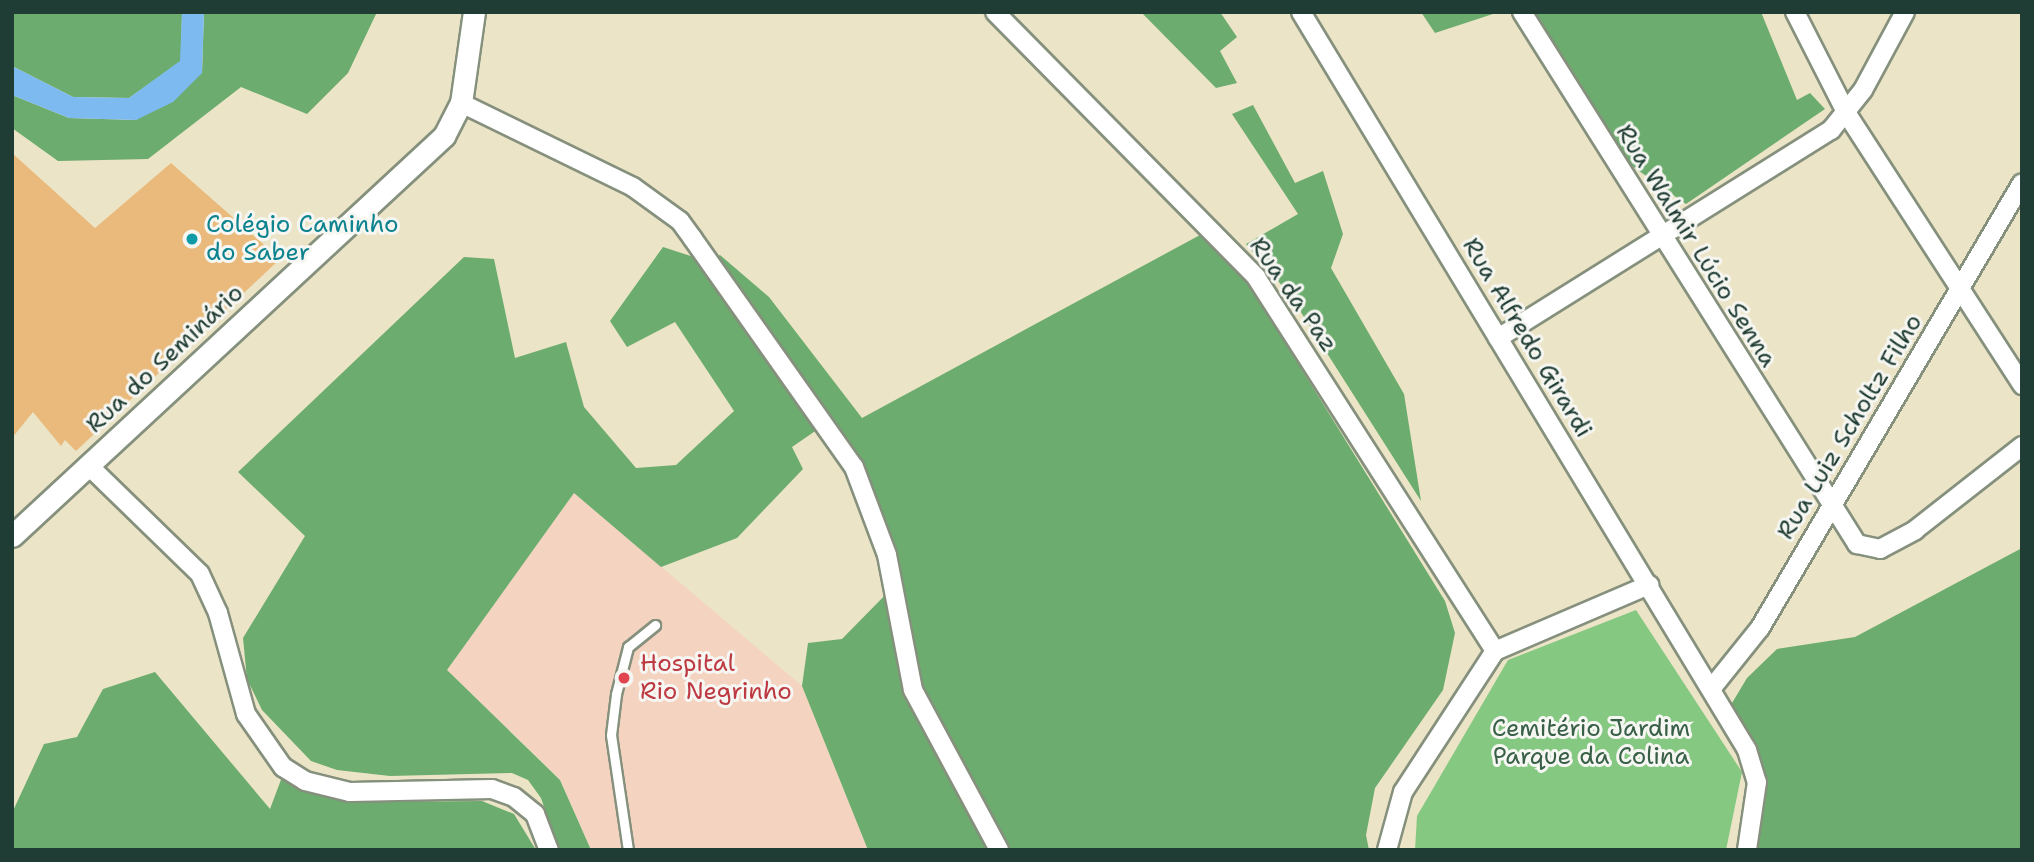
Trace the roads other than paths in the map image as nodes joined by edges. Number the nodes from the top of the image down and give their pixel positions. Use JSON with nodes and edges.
{"nodes":[{"id":1,"x":474,"y":12,"type":"edge"},
{"id":2,"x":995,"y":12,"type":"edge"},
{"id":3,"x":1301,"y":12,"type":"edge"},
{"id":4,"x":1522,"y":12,"type":"edge"},
{"id":5,"x":1795,"y":12,"type":"edge"},
{"id":6,"x":1905,"y":12,"type":"edge"},
{"id":7,"x":460,"y":103,"type":"junction"},
{"id":8,"x":1847,"y":114,"type":"junction"},
{"id":9,"x":2022,"y":183,"type":"edge"},
{"id":10,"x":1663,"y":240,"type":"junction"},
{"id":11,"x":1963,"y":289,"type":"junction"},
{"id":12,"x":1498,"y":338,"type":"junction"},
{"id":13,"x":2022,"y":386,"type":"edge"},
{"id":14,"x":2022,"y":446,"type":"edge"},
{"id":15,"x":88,"y":465,"type":"junction"},
{"id":16,"x":1829,"y":504,"type":"junction"},
{"id":17,"x":12,"y":536,"type":"edge"},
{"id":18,"x":1649,"y":585,"type":"junction"},
{"id":19,"x":655,"y":625,"type":"dead end"},
{"id":20,"x":1495,"y":651,"type":"junction"},
{"id":21,"x":1711,"y":689,"type":"junction"},
{"id":22,"x":549,"y":850,"type":"edge"},
{"id":23,"x":628,"y":850,"type":"edge"},
{"id":24,"x":999,"y":850,"type":"edge"},
{"id":25,"x":1387,"y":850,"type":"edge"},
{"id":26,"x":1747,"y":850,"type":"edge"}],
"edges":[{"from":1,"to":7,"type":"street","name":"Rua do Seminário"},
{"from":2,"to":20,"type":"street","name":"Rua da Paz"},
{"from":3,"to":12,"type":"street","name":"Rua Alfredo Girardi"},
{"from":4,"to":10,"type":"street","name":"Rua Walmir Lúcio Senna"},
{"from":5,"to":8,"type":"street"},
{"from":6,"to":8,"type":"street"},
{"from":7,"to":15,"type":"street","name":"Rua do Seminário"},
{"from":7,"to":24,"type":"street"},
{"from":8,"to":10,"type":"street"},
{"from":8,"to":11,"type":"street"},
{"from":9,"to":11,"type":"street","name":"Rua Luiz Scholtz Filho"},
{"from":10,"to":12,"type":"street"},
{"from":10,"to":16,"type":"street","name":"Rua Walmir Lúcio Senna"},
{"from":11,"to":13,"type":"street"},
{"from":11,"to":16,"type":"street","name":"Rua Luiz Scholtz Filho"},
{"from":12,"to":18,"type":"street","name":"Rua Alfredo Girardi"},
{"from":14,"to":16,"type":"street","name":"Rua Walmir Lúcio Senna"},
{"from":15,"to":17,"type":"street","name":"Rua do Seminário"},
{"from":15,"to":22,"type":"street"},
{"from":16,"to":21,"type":"street","name":"Rua Luiz Scholtz Filho"},
{"from":18,"to":20,"type":"street"},
{"from":18,"to":21,"type":"street","name":"Rua Alfredo Girardi"},
{"from":19,"to":23,"type":"lane"},
{"from":20,"to":25,"type":"street"},
{"from":21,"to":26,"type":"street","name":"Rua Alfredo Girardi"}]}
